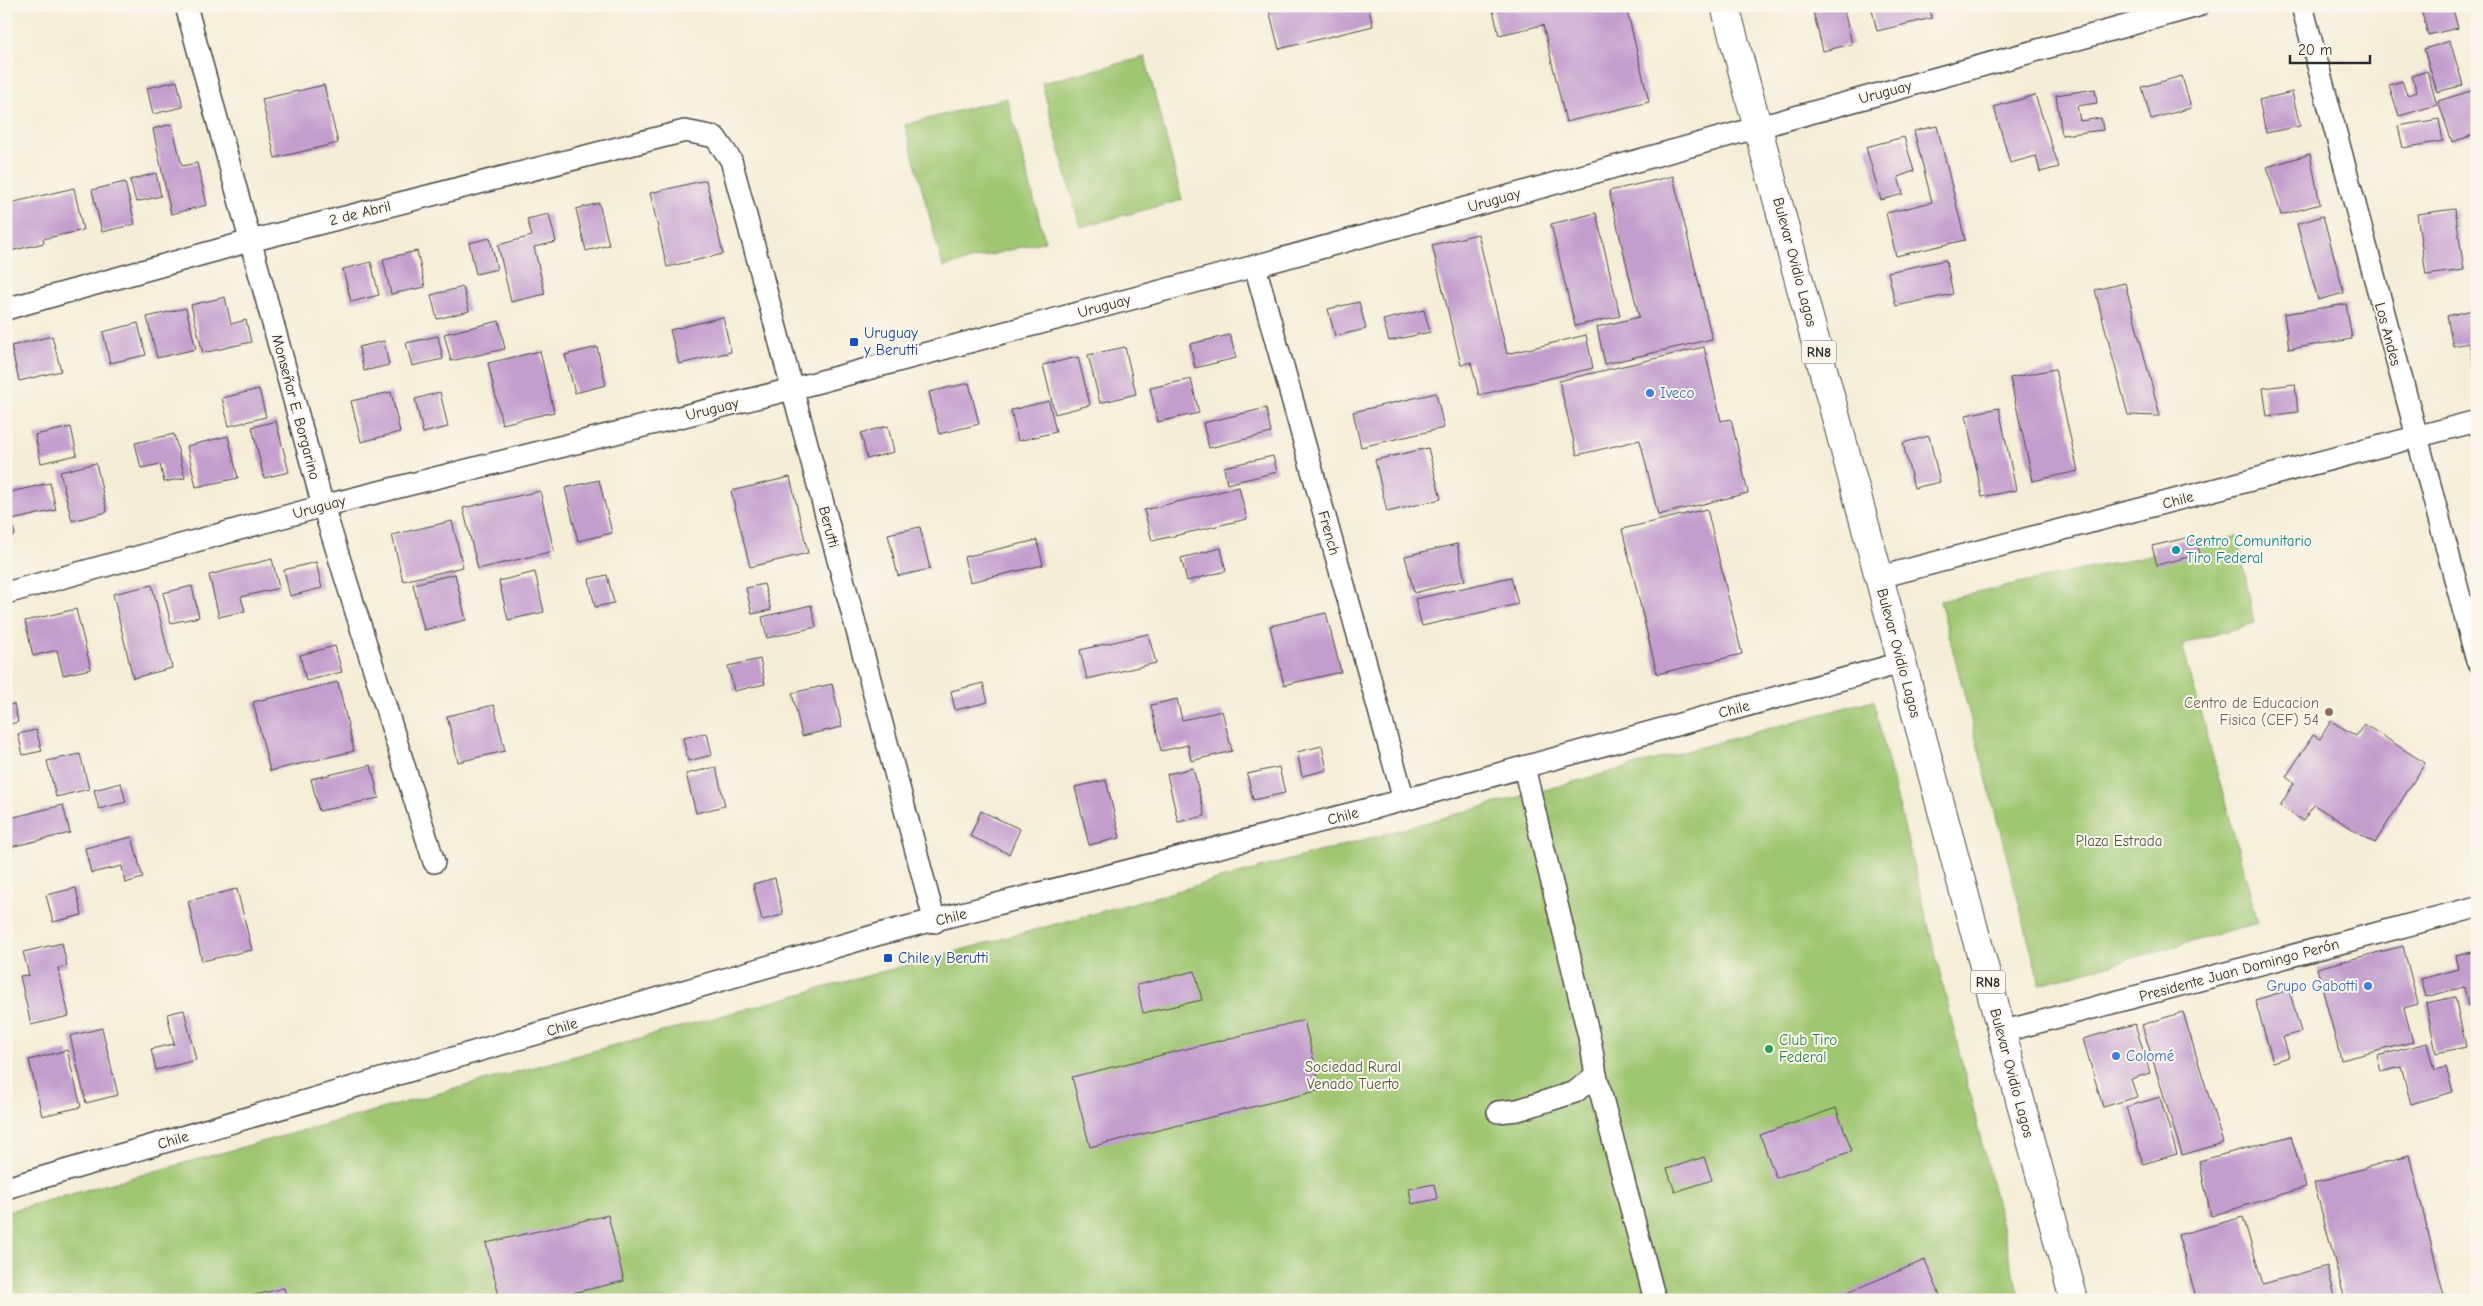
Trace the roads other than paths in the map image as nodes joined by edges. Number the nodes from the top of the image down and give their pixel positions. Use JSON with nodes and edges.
{"nodes":[{"id":1,"x":186,"y":6,"type":"edge"},
{"id":2,"x":1725,"y":6,"type":"edge"},
{"id":3,"x":2198,"y":6,"type":"edge"},
{"id":4,"x":2302,"y":6,"type":"edge"},
{"id":5,"x":1758,"y":126,"type":"junction"},
{"id":6,"x":715,"y":137,"type":"joint"},
{"id":7,"x":250,"y":241,"type":"junction"},
{"id":8,"x":1255,"y":266,"type":"junction"},
{"id":9,"x":6,"y":309,"type":"edge"},
{"id":10,"x":792,"y":389,"type":"junction"},
{"id":11,"x":2477,"y":421,"type":"edge"},
{"id":12,"x":2416,"y":439,"type":"junction"},
{"id":13,"x":324,"y":506,"type":"junction"},
{"id":14,"x":1880,"y":578,"type":"junction"},
{"id":15,"x":6,"y":592,"type":"edge"},
{"id":16,"x":2477,"y":661,"type":"edge"},
{"id":17,"x":1901,"y":663,"type":"junction"},
{"id":18,"x":1524,"y":767,"type":"junction"},
{"id":19,"x":1404,"y":800,"type":"junction"},
{"id":20,"x":434,"y":862,"type":"dead end"},
{"id":21,"x":2477,"y":907,"type":"edge"},
{"id":22,"x":935,"y":922,"type":"junction"},
{"id":23,"x":2001,"y":1032,"type":"junction"},
{"id":24,"x":1596,"y":1075,"type":"junction"},
{"id":25,"x":1498,"y":1112,"type":"dead end"},
{"id":26,"x":7,"y":1185,"type":"edge"},
{"id":27,"x":1655,"y":1300,"type":"edge"},
{"id":28,"x":2074,"y":1300,"type":"edge"}],
"edges":[{"from":1,"to":7,"type":"street","name":"Monseñor E. Borgarino"},
{"from":2,"to":5,"type":"highway","name":"Bulevar Ovidio Lagos","number":"RN8"},
{"from":3,"to":5,"type":"street","name":"Uruguay"},
{"from":4,"to":12,"type":"street","name":"Los Andes"},
{"from":5,"to":8,"type":"street","name":"Uruguay"},
{"from":5,"to":14,"type":"highway","name":"Bulevar Ovidio Lagos","number":"RN8"},
{"from":6,"to":7,"type":"street","name":"2 de Abril"},
{"from":6,"to":10,"type":"street","name":"Berutti"},
{"from":7,"to":9,"type":"street","name":"2 de Abril"},
{"from":7,"to":13,"type":"street","name":"Monseñor E. Borgarino"},
{"from":8,"to":10,"type":"street","name":"Uruguay"},
{"from":8,"to":19,"type":"street","name":"French"},
{"from":10,"to":13,"type":"street","name":"Uruguay"},
{"from":10,"to":22,"type":"street","name":"Berutti"},
{"from":11,"to":12,"type":"street","name":"Chile"},
{"from":12,"to":14,"type":"street","name":"Chile"},
{"from":12,"to":16,"type":"street","name":"Los Andes"},
{"from":13,"to":15,"type":"street","name":"Uruguay"},
{"from":13,"to":20,"type":"street","name":"Monseñor E. Borgarino"},
{"from":14,"to":17,"type":"highway","name":"Bulevar Ovidio Lagos","number":"RN8"},
{"from":17,"to":18,"type":"street","name":"Chile"},
{"from":17,"to":23,"type":"highway","name":"Bulevar Ovidio Lagos","number":"RN8"},
{"from":18,"to":19,"type":"street","name":"Chile"},
{"from":18,"to":24,"type":"street"},
{"from":19,"to":22,"type":"street","name":"Chile"},
{"from":21,"to":23,"type":"street","name":"Presidente Juan Domingo Perón"},
{"from":22,"to":26,"type":"street","name":"Chile"},
{"from":23,"to":28,"type":"highway","name":"Bulevar Ovidio Lagos","number":"RN8"},
{"from":24,"to":25,"type":"street"},
{"from":24,"to":27,"type":"street"}]}
